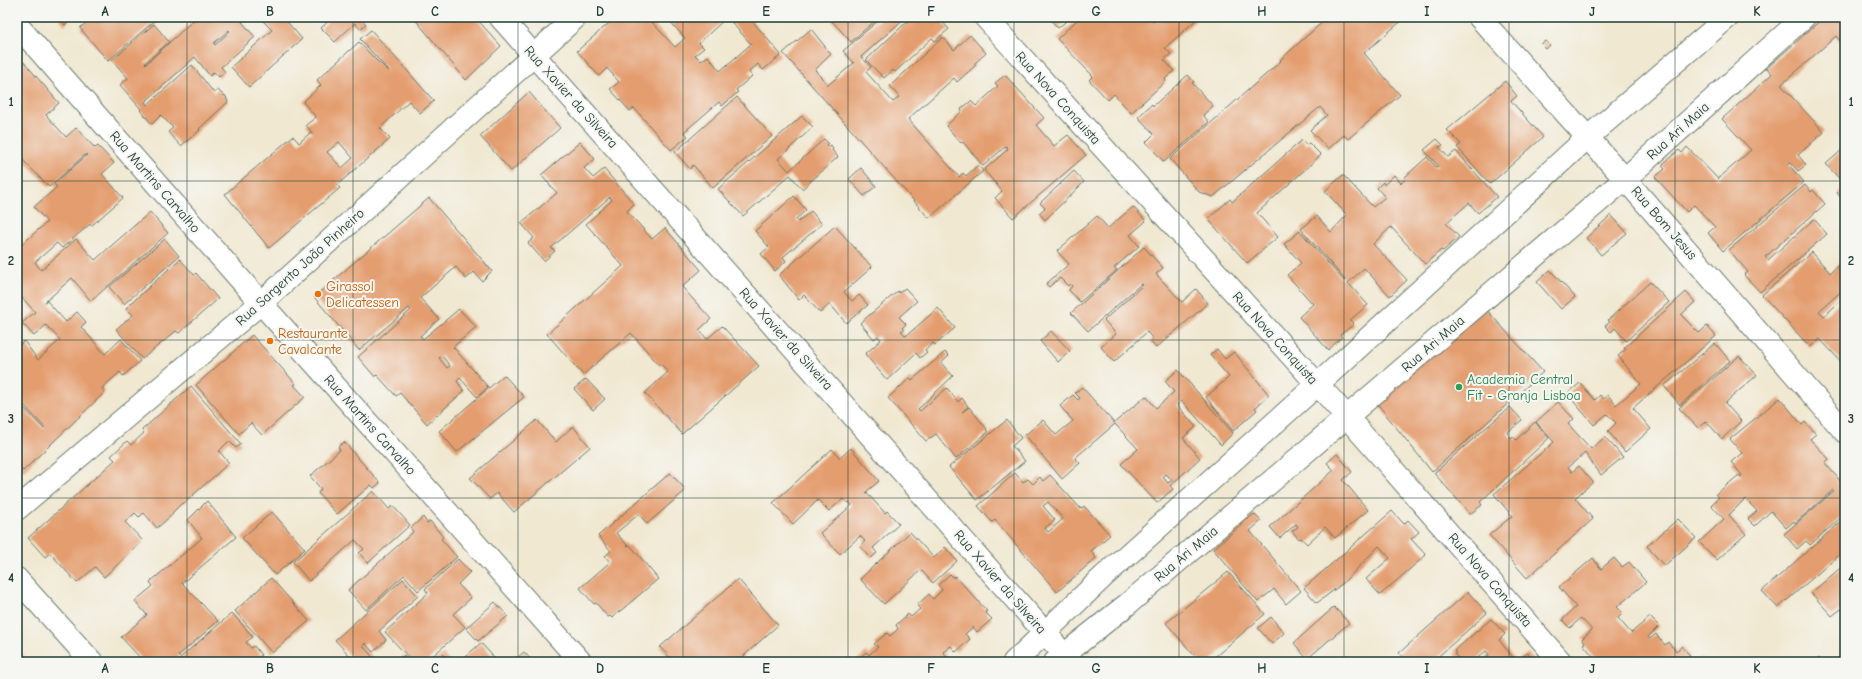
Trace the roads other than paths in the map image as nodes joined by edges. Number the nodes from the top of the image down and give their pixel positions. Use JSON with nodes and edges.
{"nodes":[{"id":1,"x":500,"y":17,"type":"edge"},
{"id":2,"x":576,"y":17,"type":"edge"},
{"id":3,"x":985,"y":17,"type":"edge"},
{"id":4,"x":1479,"y":17,"type":"edge"},
{"id":5,"x":1728,"y":17,"type":"edge"},
{"id":6,"x":1804,"y":17,"type":"edge"},
{"id":7,"x":17,"y":25,"type":"edge"},
{"id":8,"x":534,"y":55,"type":"junction"},
{"id":9,"x":1588,"y":137,"type":"junction"},
{"id":10,"x":1625,"y":179,"type":"junction"},
{"id":11,"x":261,"y":303,"type":"junction"},
{"id":12,"x":1317,"y":385,"type":"junction"},
{"id":13,"x":1347,"y":417,"type":"junction"},
{"id":14,"x":1845,"y":432,"type":"edge"},
{"id":15,"x":17,"y":509,"type":"edge"},
{"id":16,"x":17,"y":579,"type":"edge"},
{"id":17,"x":1046,"y":633,"type":"junction"},
{"id":18,"x":1063,"y":660,"type":"edge"},
{"id":19,"x":92,"y":662,"type":"edge"},
{"id":20,"x":581,"y":662,"type":"edge"},
{"id":21,"x":1014,"y":662,"type":"edge"},
{"id":22,"x":1561,"y":662,"type":"edge"}],
"edges":[{"from":1,"to":8,"type":"street","name":"Rua Xavier da Silveira"},
{"from":2,"to":8,"type":"street","name":"Rua Sargento João Pinheiro"},
{"from":3,"to":12,"type":"street","name":"Rua Nova Conquista"},
{"from":4,"to":9,"type":"street","name":"Rua Bom Jesus"},
{"from":5,"to":9,"type":"street"},
{"from":6,"to":10,"type":"street","name":"Rua Ari Maia"},
{"from":7,"to":11,"type":"street","name":"Rua Martins Carvalho"},
{"from":8,"to":11,"type":"street","name":"Rua Sargento João Pinheiro"},
{"from":8,"to":17,"type":"street","name":"Rua Xavier da Silveira"},
{"from":9,"to":10,"type":"street","name":"Rua Bom Jesus"},
{"from":9,"to":12,"type":"street"},
{"from":10,"to":13,"type":"street","name":"Rua Ari Maia"},
{"from":10,"to":14,"type":"street","name":"Rua Bom Jesus"},
{"from":11,"to":15,"type":"street","name":"Rua Sargento João Pinheiro"},
{"from":11,"to":20,"type":"street","name":"Rua Martins Carvalho"},
{"from":12,"to":13,"type":"street","name":"Rua Nova Conquista"},
{"from":12,"to":17,"type":"street"},
{"from":13,"to":18,"type":"street","name":"Rua Ari Maia"},
{"from":13,"to":22,"type":"street","name":"Rua Nova Conquista"},
{"from":16,"to":19,"type":"street"},
{"from":17,"to":18,"type":"street","name":"Rua Xavier da Silveira"},
{"from":17,"to":21,"type":"street"}]}
